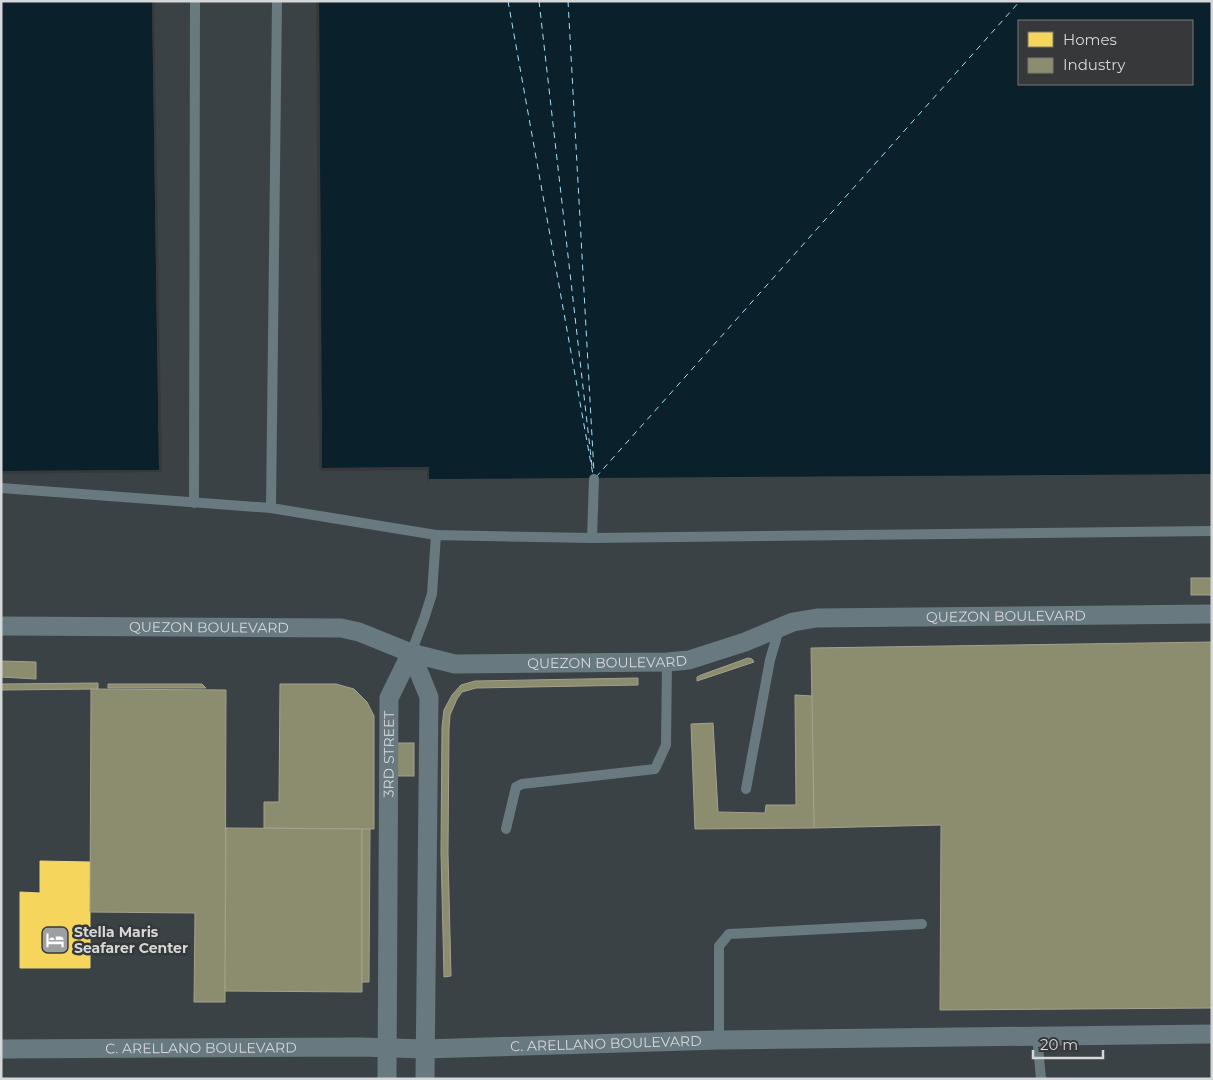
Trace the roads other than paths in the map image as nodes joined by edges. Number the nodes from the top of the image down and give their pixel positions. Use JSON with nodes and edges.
{"nodes":[{"id":1,"x":195,"y":1,"type":"edge"},
{"id":2,"x":277,"y":1,"type":"edge"},
{"id":3,"x":594,"y":479,"type":"dead end"},
{"id":4,"x":1,"y":488,"type":"edge"},
{"id":5,"x":194,"y":503,"type":"junction"},
{"id":6,"x":271,"y":508,"type":"junction"},
{"id":7,"x":1212,"y":531,"type":"edge"},
{"id":8,"x":436,"y":535,"type":"junction"},
{"id":9,"x":592,"y":538,"type":"junction"},
{"id":10,"x":1212,"y":614,"type":"edge"},
{"id":11,"x":1,"y":626,"type":"edge"},
{"id":12,"x":779,"y":628,"type":"junction"},
{"id":13,"x":410,"y":653,"type":"junction"},
{"id":14,"x":667,"y":662,"type":"junction"},
{"id":15,"x":746,"y":789,"type":"dead end"},
{"id":16,"x":506,"y":829,"type":"dead end"},
{"id":17,"x":922,"y":924,"type":"dead end"},
{"id":18,"x":1212,"y":1034,"type":"edge"},
{"id":19,"x":1037,"y":1036,"type":"junction"},
{"id":20,"x":719,"y":1040,"type":"junction"},
{"id":21,"x":1,"y":1049,"type":"edge"},
{"id":22,"x":387,"y":1049,"type":"junction"},
{"id":23,"x":424,"y":1049,"type":"junction"},
{"id":24,"x":387,"y":1079,"type":"edge"},
{"id":25,"x":425,"y":1079,"type":"edge"},
{"id":26,"x":1041,"y":1079,"type":"edge"}],
"edges":[{"from":1,"to":5,"type":"lane"},
{"from":2,"to":6,"type":"lane"},
{"from":3,"to":9,"type":"lane"},
{"from":4,"to":5,"type":"lane"},
{"from":5,"to":6,"type":"lane"},
{"from":6,"to":8,"type":"lane"},
{"from":7,"to":9,"type":"lane"},
{"from":8,"to":9,"type":"lane"},
{"from":8,"to":13,"type":"lane"},
{"from":10,"to":12,"type":"street","name":"QUEZON BOULEVARD"},
{"from":11,"to":13,"type":"street","name":"QUEZON BOULEVARD"},
{"from":12,"to":14,"type":"street","name":"QUEZON BOULEVARD"},
{"from":12,"to":15,"type":"lane"},
{"from":13,"to":14,"type":"street","name":"QUEZON BOULEVARD"},
{"from":13,"to":22,"type":"street","name":"3RD STREET"},
{"from":13,"to":23,"type":"street"},
{"from":14,"to":16,"type":"lane"},
{"from":17,"to":20,"type":"lane"},
{"from":18,"to":19,"type":"street","name":"C. ARELLANO BOULEVARD"},
{"from":19,"to":20,"type":"street","name":"C. ARELLANO BOULEVARD"},
{"from":19,"to":26,"type":"lane"},
{"from":20,"to":23,"type":"street","name":"C. ARELLANO BOULEVARD"},
{"from":21,"to":22,"type":"street","name":"C. ARELLANO BOULEVARD"},
{"from":22,"to":23,"type":"street","name":"C. ARELLANO BOULEVARD"},
{"from":22,"to":24,"type":"street","name":"3RD STREET"},
{"from":23,"to":25,"type":"street"}]}
